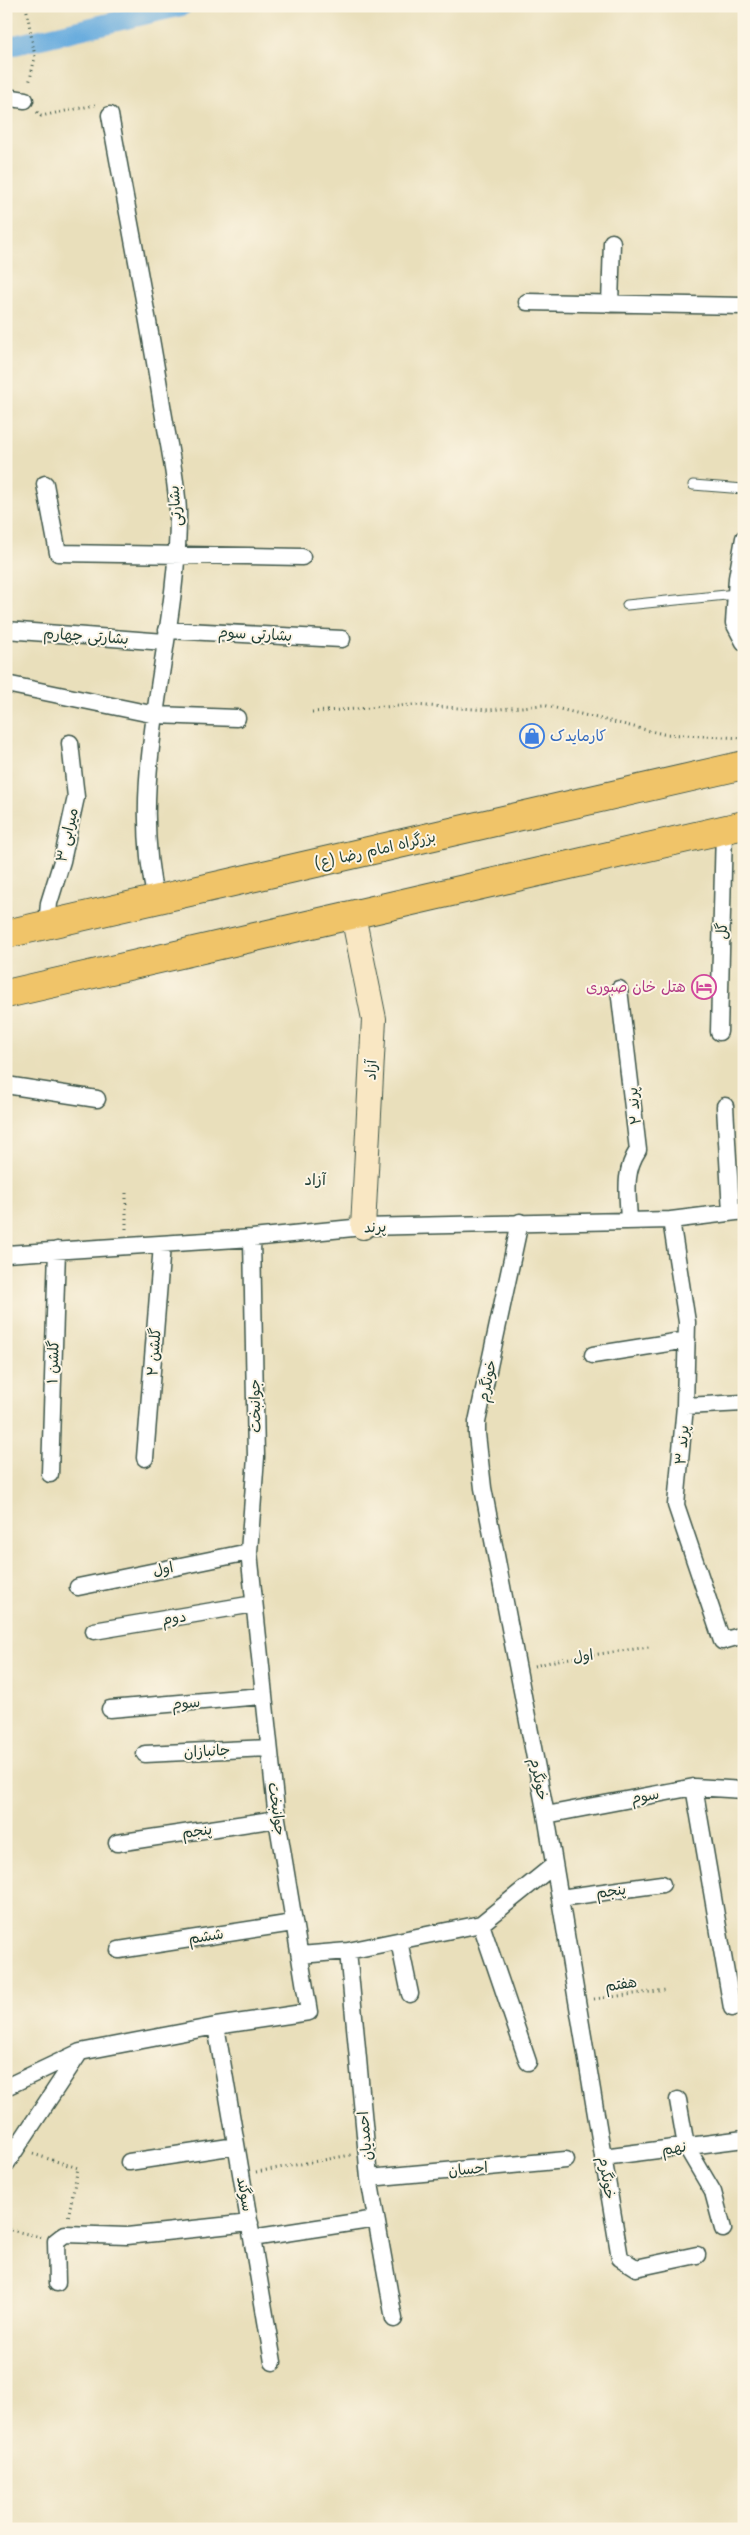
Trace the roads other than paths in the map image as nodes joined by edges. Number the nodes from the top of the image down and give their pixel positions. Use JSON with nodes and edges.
{"nodes":[{"id":1,"x":6,"y":98,"type":"edge"},
{"id":2,"x":25,"y":100,"type":"road end"},
{"id":3,"x":110,"y":115,"type":"road end"},
{"id":4,"x":612,"y":242,"type":"dead end"},
{"id":5,"x":527,"y":302,"type":"dead end"},
{"id":6,"x":610,"y":304,"type":"junction"},
{"id":7,"x":744,"y":306,"type":"edge"},
{"id":8,"x":45,"y":484,"type":"dead end"},
{"id":9,"x":693,"y":486,"type":"dead end"},
{"id":10,"x":744,"y":489,"type":"edge"},
{"id":11,"x":744,"y":538,"type":"edge"},
{"id":12,"x":175,"y":554,"type":"junction"},
{"id":13,"x":302,"y":557,"type":"dead end"},
{"id":14,"x":740,"y":593,"type":"edge"},
{"id":15,"x":627,"y":605,"type":"dead end"},
{"id":16,"x":6,"y":630,"type":"edge"},
{"id":17,"x":166,"y":636,"type":"junction"},
{"id":18,"x":342,"y":639,"type":"dead end"},
{"id":19,"x":744,"y":642,"type":"edge"},
{"id":20,"x":6,"y":684,"type":"edge"},
{"id":21,"x":156,"y":715,"type":"junction"},
{"id":22,"x":237,"y":718,"type":"dead end"},
{"id":23,"x":70,"y":743,"type":"dead end"},
{"id":24,"x":744,"y":765,"type":"edge"},
{"id":25,"x":734,"y":827,"type":"edge"},
{"id":26,"x":156,"y":900,"type":"junction"},
{"id":27,"x":353,"y":915,"type":"junction"},
{"id":28,"x":47,"y":925,"type":"junction"},
{"id":29,"x":6,"y":934,"type":"edge"},
{"id":30,"x":619,"y":989,"type":"dead end"},
{"id":31,"x":6,"y":994,"type":"edge"},
{"id":32,"x":719,"y":1032,"type":"dead end"},
{"id":33,"x":6,"y":1085,"type":"edge"},
{"id":34,"x":97,"y":1099,"type":"dead end"},
{"id":35,"x":725,"y":1106,"type":"dead end"},
{"id":36,"x":737,"y":1211,"type":"edge"},
{"id":37,"x":671,"y":1220,"type":"junction"},
{"id":38,"x":629,"y":1221,"type":"junction"},
{"id":39,"x":520,"y":1222,"type":"junction"},
{"id":40,"x":363,"y":1227,"type":"junction"},
{"id":41,"x":252,"y":1238,"type":"junction"},
{"id":42,"x":162,"y":1245,"type":"junction"},
{"id":43,"x":57,"y":1250,"type":"junction"},
{"id":44,"x":6,"y":1254,"type":"edge"},
{"id":45,"x":687,"y":1340,"type":"junction"},
{"id":46,"x":593,"y":1355,"type":"dead end"},
{"id":47,"x":744,"y":1403,"type":"edge"},
{"id":48,"x":685,"y":1406,"type":"junction"},
{"id":49,"x":145,"y":1458,"type":"dead end"},
{"id":50,"x":50,"y":1474,"type":"dead end"},
{"id":51,"x":249,"y":1552,"type":"junction"},
{"id":52,"x":78,"y":1587,"type":"dead end"},
{"id":53,"x":254,"y":1604,"type":"junction"},
{"id":54,"x":94,"y":1631,"type":"dead end"},
{"id":55,"x":744,"y":1635,"type":"edge"},
{"id":56,"x":263,"y":1696,"type":"junction"},
{"id":57,"x":110,"y":1709,"type":"dead end"},
{"id":58,"x":269,"y":1748,"type":"junction"},
{"id":59,"x":145,"y":1754,"type":"dead end"},
{"id":60,"x":694,"y":1787,"type":"junction"},
{"id":61,"x":744,"y":1790,"type":"edge"},
{"id":62,"x":546,"y":1815,"type":"junction"},
{"id":63,"x":278,"y":1819,"type":"junction"},
{"id":64,"x":117,"y":1843,"type":"dead end"},
{"id":65,"x":554,"y":1865,"type":"junction"},
{"id":66,"x":662,"y":1884,"type":"dead end"},
{"id":67,"x":560,"y":1898,"type":"junction"},
{"id":68,"x":293,"y":1923,"type":"junction"},
{"id":69,"x":481,"y":1924,"type":"junction"},
{"id":70,"x":399,"y":1941,"type":"junction"},
{"id":71,"x":118,"y":1950,"type":"dead end"},
{"id":72,"x":348,"y":1951,"type":"junction"},
{"id":73,"x":300,"y":1955,"type":"junction"},
{"id":74,"x":410,"y":1994,"type":"dead end"},
{"id":75,"x":744,"y":2004,"type":"edge"},
{"id":76,"x":216,"y":2026,"type":"junction"},
{"id":77,"x":80,"y":2052,"type":"junction"},
{"id":78,"x":528,"y":2062,"type":"dead end"},
{"id":79,"x":6,"y":2086,"type":"edge"},
{"id":80,"x":678,"y":2100,"type":"dead end"},
{"id":81,"x":744,"y":2138,"type":"edge"},
{"id":82,"x":236,"y":2146,"type":"junction"},
{"id":83,"x":686,"y":2146,"type":"junction"},
{"id":84,"x":604,"y":2157,"type":"junction"},
{"id":85,"x":566,"y":2160,"type":"dead end"},
{"id":86,"x":130,"y":2162,"type":"dead end"},
{"id":87,"x":6,"y":2164,"type":"edge"},
{"id":88,"x":369,"y":2178,"type":"junction"},
{"id":89,"x":376,"y":2219,"type":"junction"},
{"id":90,"x":723,"y":2229,"type":"dead end"},
{"id":91,"x":251,"y":2231,"type":"junction"},
{"id":92,"x":697,"y":2255,"type":"dead end"},
{"id":93,"x":57,"y":2283,"type":"dead end"},
{"id":94,"x":394,"y":2320,"type":"dead end"},
{"id":95,"x":273,"y":2362,"type":"dead end"}],
"edges":[{"from":1,"to":2,"type":"street"},
{"from":3,"to":12,"type":"street","name":"بشارتی"},
{"from":4,"to":6,"type":"street"},
{"from":5,"to":6,"type":"street"},
{"from":6,"to":7,"type":"street"},
{"from":8,"to":12,"type":"street"},
{"from":9,"to":10,"type":"lane"},
{"from":11,"to":14,"type":"street"},
{"from":12,"to":13,"type":"street"},
{"from":12,"to":17,"type":"street","name":"بشارتی"},
{"from":14,"to":15,"type":"lane"},
{"from":14,"to":19,"type":"street"},
{"from":16,"to":17,"type":"street","name":"بشارتی چهارم"},
{"from":17,"to":18,"type":"street","name":"بشارتی سوم"},
{"from":17,"to":21,"type":"street","name":"بشارتی"},
{"from":20,"to":21,"type":"street"},
{"from":21,"to":22,"type":"street"},
{"from":21,"to":26,"type":"street","name":"بشارتی"},
{"from":23,"to":28,"type":"street","name":"میرابی ۳"},
{"from":24,"to":26,"type":"highway","name":"بزرگراه امام رضا (ع)"},
{"from":25,"to":27,"type":"highway"},
{"from":25,"to":32,"type":"street","name":"گل"},
{"from":26,"to":28,"type":"highway","name":"بزرگراه امام رضا (ع)"},
{"from":27,"to":31,"type":"highway"},
{"from":27,"to":40,"type":"street","name":"آزاد"},
{"from":28,"to":29,"type":"highway","name":"بزرگراه امام رضا (ع)"},
{"from":30,"to":38,"type":"street","name":"پرند ۲"},
{"from":33,"to":34,"type":"street"},
{"from":35,"to":36,"type":"street"},
{"from":36,"to":37,"type":"street","name":"پرند"},
{"from":37,"to":38,"type":"street","name":"پرند"},
{"from":37,"to":45,"type":"street","name":"پرند ۳"},
{"from":38,"to":39,"type":"street","name":"پرند"},
{"from":39,"to":40,"type":"street","name":"پرند"},
{"from":39,"to":62,"type":"street","name":"خونگرم"},
{"from":40,"to":41,"type":"street","name":"پرند"},
{"from":41,"to":42,"type":"street","name":"پرند"},
{"from":41,"to":51,"type":"street","name":"جوانبخت"},
{"from":42,"to":43,"type":"street","name":"پرند"},
{"from":42,"to":49,"type":"street","name":"گلشن ۲"},
{"from":43,"to":44,"type":"street","name":"پرند"},
{"from":43,"to":50,"type":"street","name":"گلشن ۱"},
{"from":45,"to":46,"type":"street"},
{"from":45,"to":48,"type":"street","name":"پرند ۳"},
{"from":47,"to":48,"type":"street"},
{"from":48,"to":55,"type":"street","name":"پرند ۳"},
{"from":51,"to":52,"type":"street","name":"اول"},
{"from":51,"to":53,"type":"street","name":"جوانبخت"},
{"from":53,"to":54,"type":"street","name":"دوم"},
{"from":53,"to":56,"type":"street","name":"جوانبخت"},
{"from":56,"to":57,"type":"street","name":"سوم"},
{"from":56,"to":58,"type":"street","name":"جوانبخت"},
{"from":58,"to":59,"type":"street","name":"جانبازان"},
{"from":58,"to":63,"type":"street","name":"جوانبخت"},
{"from":60,"to":61,"type":"street","name":"سوم"},
{"from":60,"to":62,"type":"street","name":"سوم"},
{"from":60,"to":75,"type":"street"},
{"from":62,"to":65,"type":"street","name":"خونگرم"},
{"from":63,"to":64,"type":"street","name":"پنجم"},
{"from":63,"to":68,"type":"street","name":"جوانبخت"},
{"from":65,"to":67,"type":"street","name":"خونگرم"},
{"from":65,"to":69,"type":"street"},
{"from":66,"to":67,"type":"street","name":"پنجم"},
{"from":67,"to":84,"type":"street","name":"خونگرم"},
{"from":68,"to":71,"type":"street","name":"ششم"},
{"from":68,"to":73,"type":"street","name":"جوانبخت"},
{"from":69,"to":70,"type":"street"},
{"from":69,"to":78,"type":"street"},
{"from":70,"to":72,"type":"street"},
{"from":70,"to":74,"type":"street"},
{"from":72,"to":73,"type":"street"},
{"from":72,"to":88,"type":"street","name":"احمدیان"},
{"from":73,"to":76,"type":"street","name":"جوانبخت"},
{"from":76,"to":77,"type":"street","name":"جوانبخت"},
{"from":76,"to":82,"type":"street","name":"سوگند"},
{"from":77,"to":79,"type":"street","name":"جوانبخت"},
{"from":77,"to":87,"type":"street"},
{"from":80,"to":83,"type":"street"},
{"from":81,"to":83,"type":"street","name":"نهم"},
{"from":82,"to":86,"type":"street"},
{"from":82,"to":91,"type":"street","name":"سوگند"},
{"from":83,"to":84,"type":"street","name":"نهم"},
{"from":83,"to":90,"type":"street"},
{"from":84,"to":92,"type":"street","name":"خونگرم"},
{"from":85,"to":88,"type":"street","name":"احسان"},
{"from":88,"to":89,"type":"street","name":"احمدیان"},
{"from":89,"to":91,"type":"street"},
{"from":89,"to":94,"type":"street","name":"احمدیان"},
{"from":91,"to":93,"type":"street"},
{"from":91,"to":95,"type":"street","name":"سوگند"}]}
